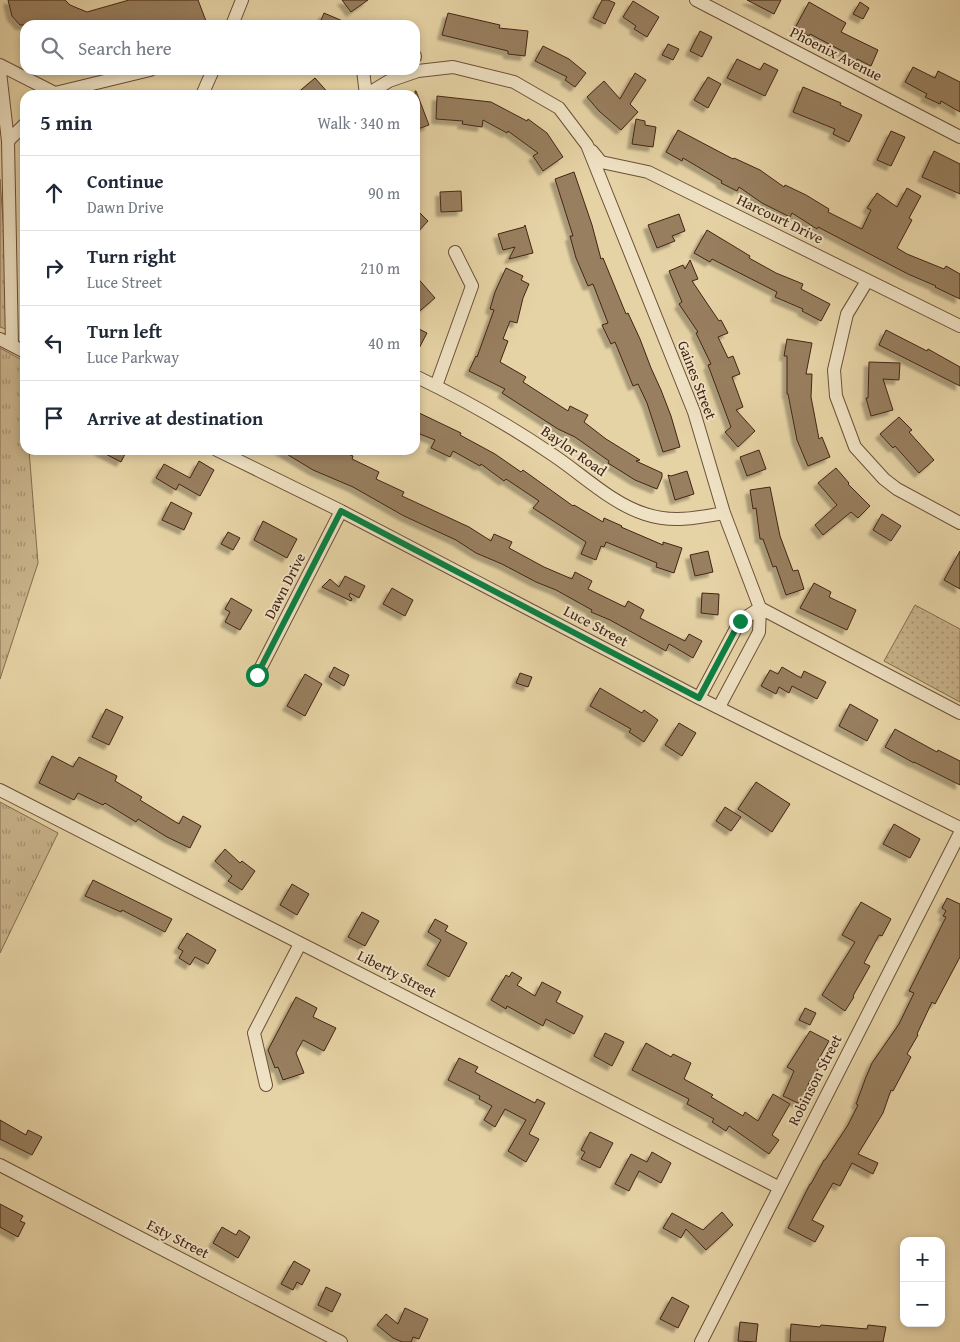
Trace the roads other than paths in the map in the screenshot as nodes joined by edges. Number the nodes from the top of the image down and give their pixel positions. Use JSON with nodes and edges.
{"nodes":[{"id":1,"x":242,"y":0,"type":"edge"},
{"id":2,"x":696,"y":0,"type":"edge"},
{"id":3,"x":234,"y":20,"type":"edge"},
{"id":4,"x":0,"y":65,"type":"edge"},
{"id":5,"x":420,"y":71,"type":"edge"},
{"id":6,"x":0,"y":72,"type":"edge"},
{"id":7,"x":130,"y":75,"type":"edge"},
{"id":8,"x":211,"y":75,"type":"edge"},
{"id":9,"x":364,"y":75,"type":"edge"},
{"id":10,"x":404,"y":75,"type":"edge"},
{"id":11,"x":47,"y":90,"type":"edge"},
{"id":12,"x":70,"y":90,"type":"edge"},
{"id":13,"x":204,"y":90,"type":"edge"},
{"id":14,"x":365,"y":90,"type":"edge"},
{"id":15,"x":374,"y":90,"type":"edge"},
{"id":16,"x":20,"y":129,"type":"edge"},
{"id":17,"x":960,"y":137,"type":"edge"},
{"id":18,"x":8,"y":141,"type":"junction"},
{"id":19,"x":587,"y":145,"type":"junction"},
{"id":20,"x":456,"y":252,"type":"dead end"},
{"id":21,"x":867,"y":281,"type":"junction"},
{"id":22,"x":960,"y":326,"type":"edge"},
{"id":23,"x":0,"y":339,"type":"edge"},
{"id":24,"x":12,"y":345,"type":"junction"},
{"id":25,"x":20,"y":349,"type":"edge"},
{"id":26,"x":420,"y":378,"type":"edge"},
{"id":27,"x":436,"y":386,"type":"junction"},
{"id":28,"x":227,"y":455,"type":"edge"},
{"id":29,"x":341,"y":511,"type":"junction"},
{"id":30,"x":724,"y":513,"type":"junction"},
{"id":31,"x":960,"y":523,"type":"edge"},
{"id":32,"x":760,"y":608,"type":"junction"},
{"id":33,"x":257,"y":675,"type":"dead end"},
{"id":34,"x":699,"y":698,"type":"junction"},
{"id":35,"x":719,"y":708,"type":"junction"},
{"id":36,"x":960,"y":713,"type":"edge"},
{"id":37,"x":0,"y":790,"type":"edge"},
{"id":38,"x":960,"y":828,"type":"edge"},
{"id":39,"x":960,"y":833,"type":"edge"},
{"id":40,"x":300,"y":944,"type":"junction"},
{"id":41,"x":266,"y":1085,"type":"dead end"},
{"id":42,"x":0,"y":1165,"type":"edge"},
{"id":43,"x":778,"y":1187,"type":"junction"},
{"id":44,"x":341,"y":1342,"type":"edge"},
{"id":45,"x":701,"y":1342,"type":"edge"}],
"edges":[{"from":1,"to":3,"type":"street"},
{"from":2,"to":17,"type":"street","name":"Phoenix Avenue"},
{"from":4,"to":11,"type":"street"},
{"from":5,"to":19,"type":"street","name":"Gaines Street"},
{"from":6,"to":18,"type":"street"},
{"from":7,"to":12,"type":"street"},
{"from":8,"to":13,"type":"street"},
{"from":9,"to":14,"type":"street","name":"Gaines Street"},
{"from":10,"to":15,"type":"street","name":"Gaines Street"},
{"from":16,"to":18,"type":"street"},
{"from":18,"to":24,"type":"street"},
{"from":19,"to":21,"type":"street","name":"Harcourt Drive"},
{"from":19,"to":30,"type":"street","name":"Gaines Street"},
{"from":20,"to":27,"type":"street"},
{"from":21,"to":22,"type":"street","name":"Harcourt Drive"},
{"from":21,"to":31,"type":"street"},
{"from":23,"to":24,"type":"street"},
{"from":24,"to":25,"type":"street"},
{"from":26,"to":27,"type":"street","name":"Baylor Road"},
{"from":27,"to":30,"type":"street","name":"Baylor Road"},
{"from":28,"to":29,"type":"street","name":"Luce Street"},
{"from":29,"to":33,"type":"street","name":"Dawn Drive"},
{"from":29,"to":34,"type":"street","name":"Luce Street"},
{"from":30,"to":32,"type":"street","name":"Gaines Street"},
{"from":32,"to":34,"type":"street"},
{"from":32,"to":35,"type":"street"},
{"from":32,"to":36,"type":"street"},
{"from":34,"to":35,"type":"street","name":"Luce Street"},
{"from":35,"to":38,"type":"street","name":"Luce Street"},
{"from":37,"to":40,"type":"street","name":"Liberty Street"},
{"from":39,"to":43,"type":"street","name":"Robinson Street"},
{"from":40,"to":41,"type":"street"},
{"from":40,"to":43,"type":"street","name":"Liberty Street"},
{"from":42,"to":44,"type":"street","name":"Esty Street"},
{"from":43,"to":45,"type":"street","name":"Robinson Street"}]}
